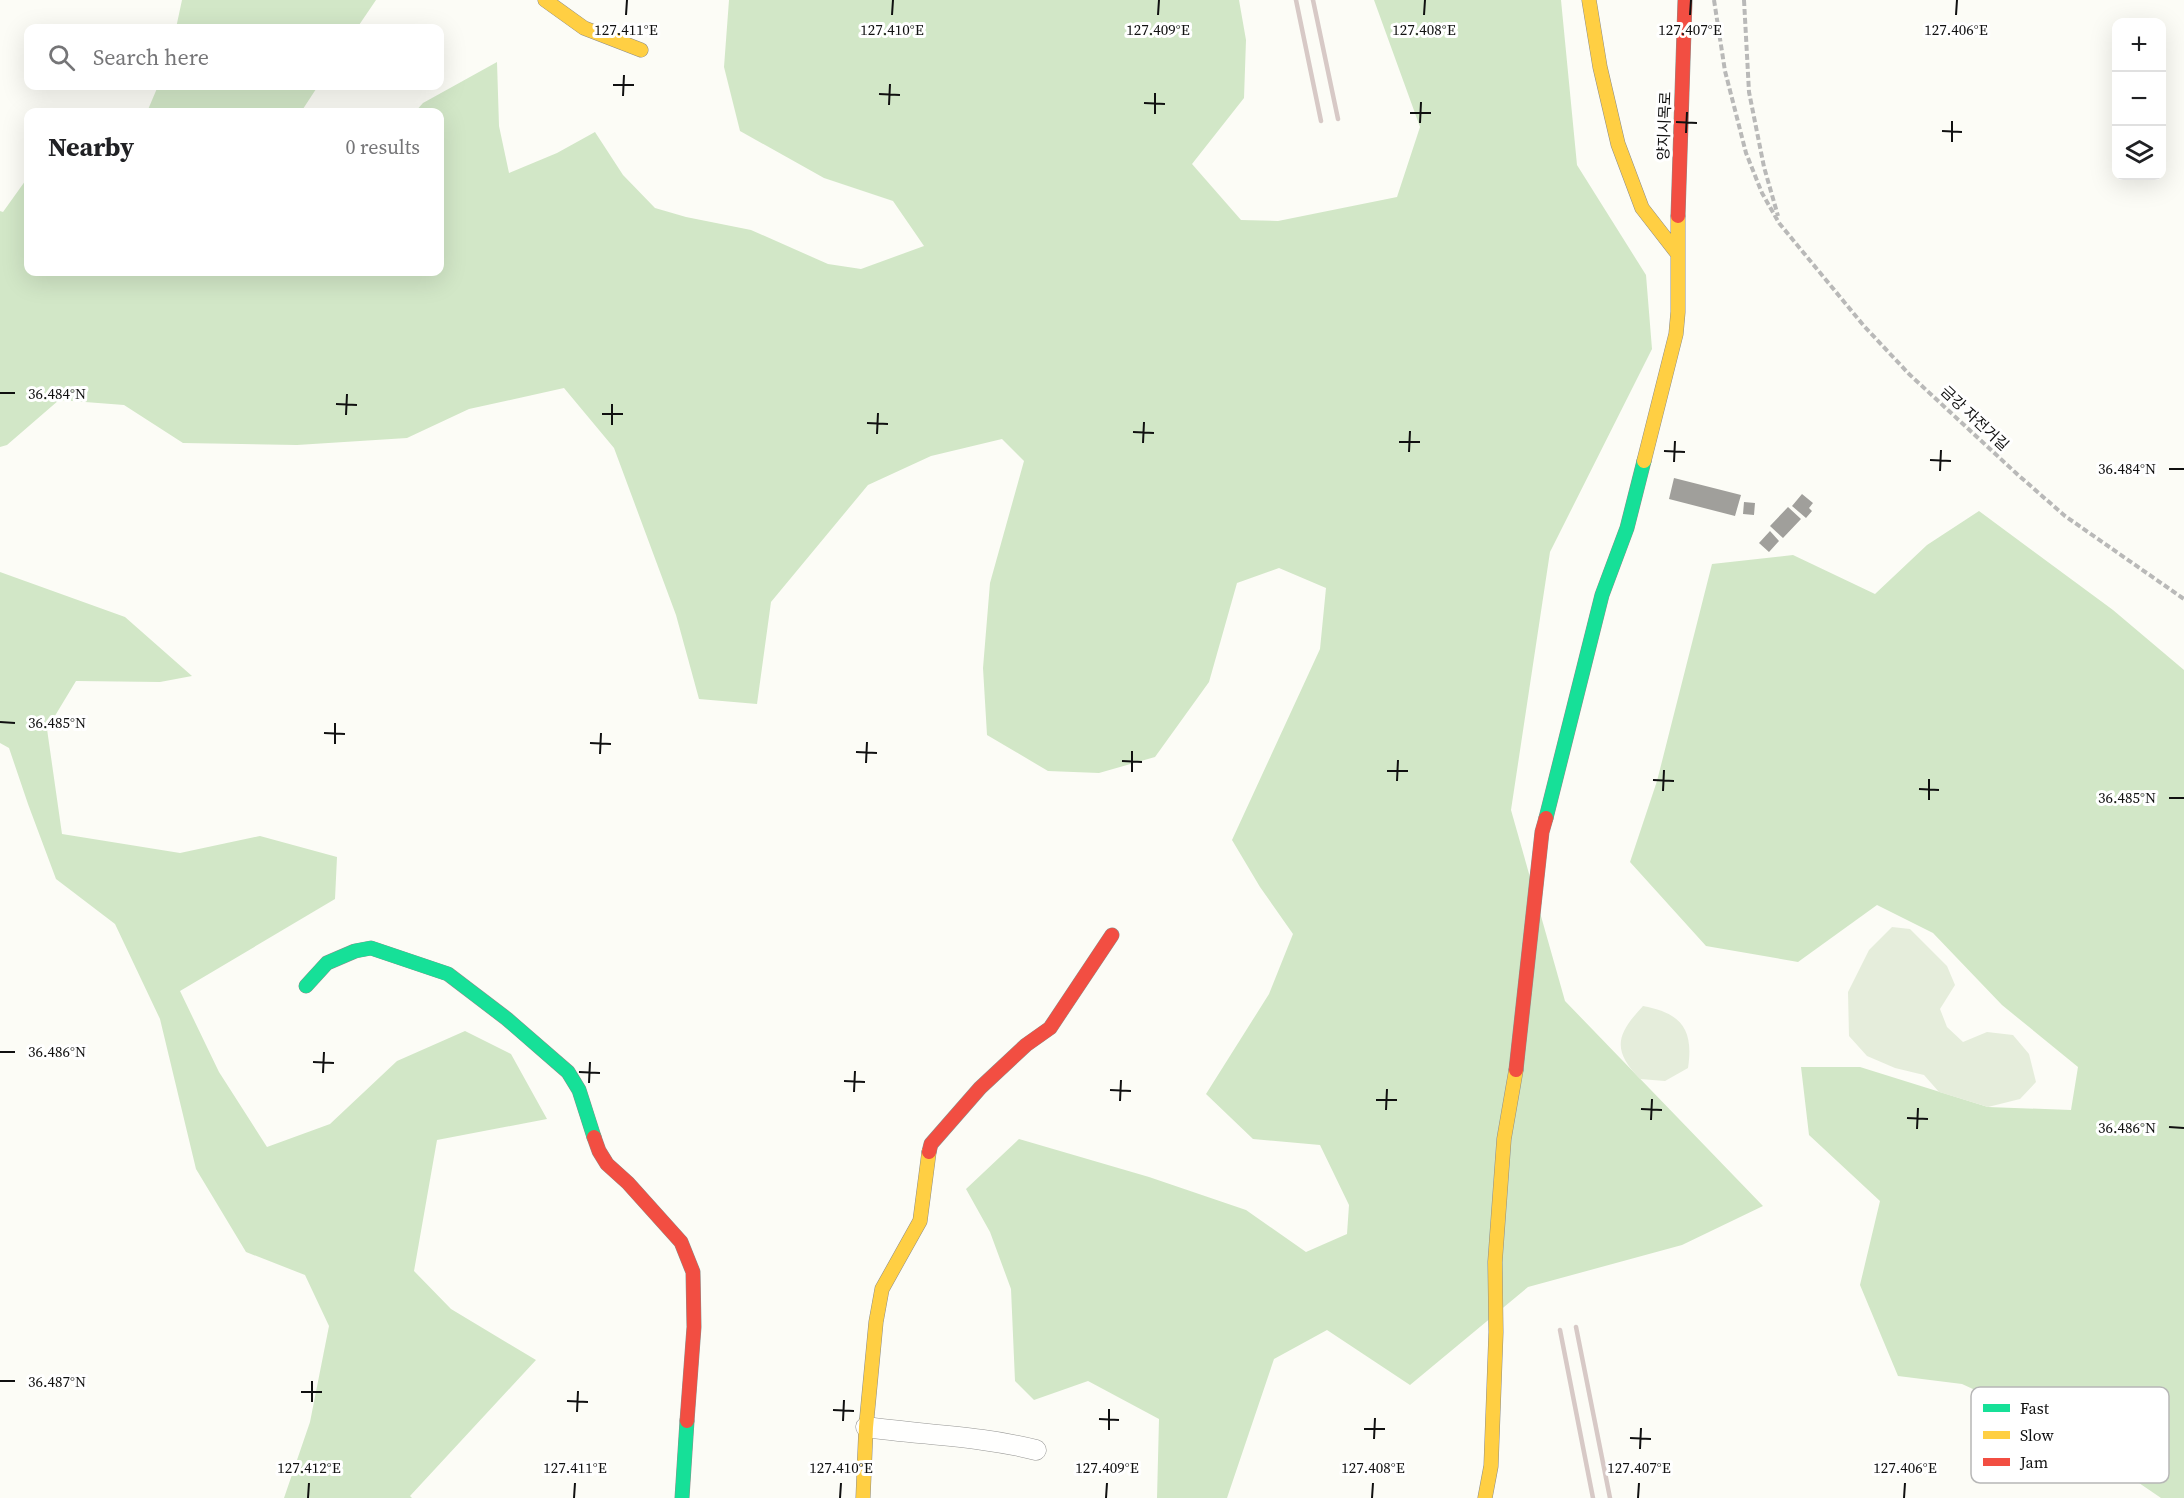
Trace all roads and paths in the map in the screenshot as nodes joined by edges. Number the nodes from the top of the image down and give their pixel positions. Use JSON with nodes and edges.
{"nodes":[{"id":1,"x":545,"y":0,"type":"edge"},
{"id":2,"x":1589,"y":0,"type":"edge"},
{"id":3,"x":1685,"y":0,"type":"edge"},
{"id":4,"x":1714,"y":0,"type":"edge"},
{"id":5,"x":1744,"y":0,"type":"edge"},
{"id":6,"x":641,"y":51,"type":"dead end"},
{"id":7,"x":1779,"y":223,"type":"junction"},
{"id":8,"x":1677,"y":253,"type":"junction"},
{"id":9,"x":2184,"y":599,"type":"edge"},
{"id":10,"x":1112,"y":935,"type":"dead end"},
{"id":11,"x":306,"y":986,"type":"dead end"},
{"id":12,"x":866,"y":1427,"type":"junction"},
{"id":13,"x":1036,"y":1450,"type":"dead end"},
{"id":14,"x":682,"y":1498,"type":"edge"},
{"id":15,"x":863,"y":1498,"type":"edge"},
{"id":16,"x":1485,"y":1498,"type":"edge"}],
"edges":[{"from":1,"to":6,"type":"street"},
{"from":2,"to":8,"type":"street"},
{"from":3,"to":8,"type":"street","name":"양지시목로"},
{"from":4,"to":7,"type":"path","name":"금강 자전거길"},
{"from":5,"to":7,"type":"path","name":"금강 자전거길"},
{"from":7,"to":9,"type":"path","name":"금강 자전거길"},
{"from":8,"to":16,"type":"street","name":"양지시목로"},
{"from":10,"to":12,"type":"street"},
{"from":11,"to":14,"type":"street"},
{"from":12,"to":13,"type":"street"},
{"from":12,"to":15,"type":"street"}]}
